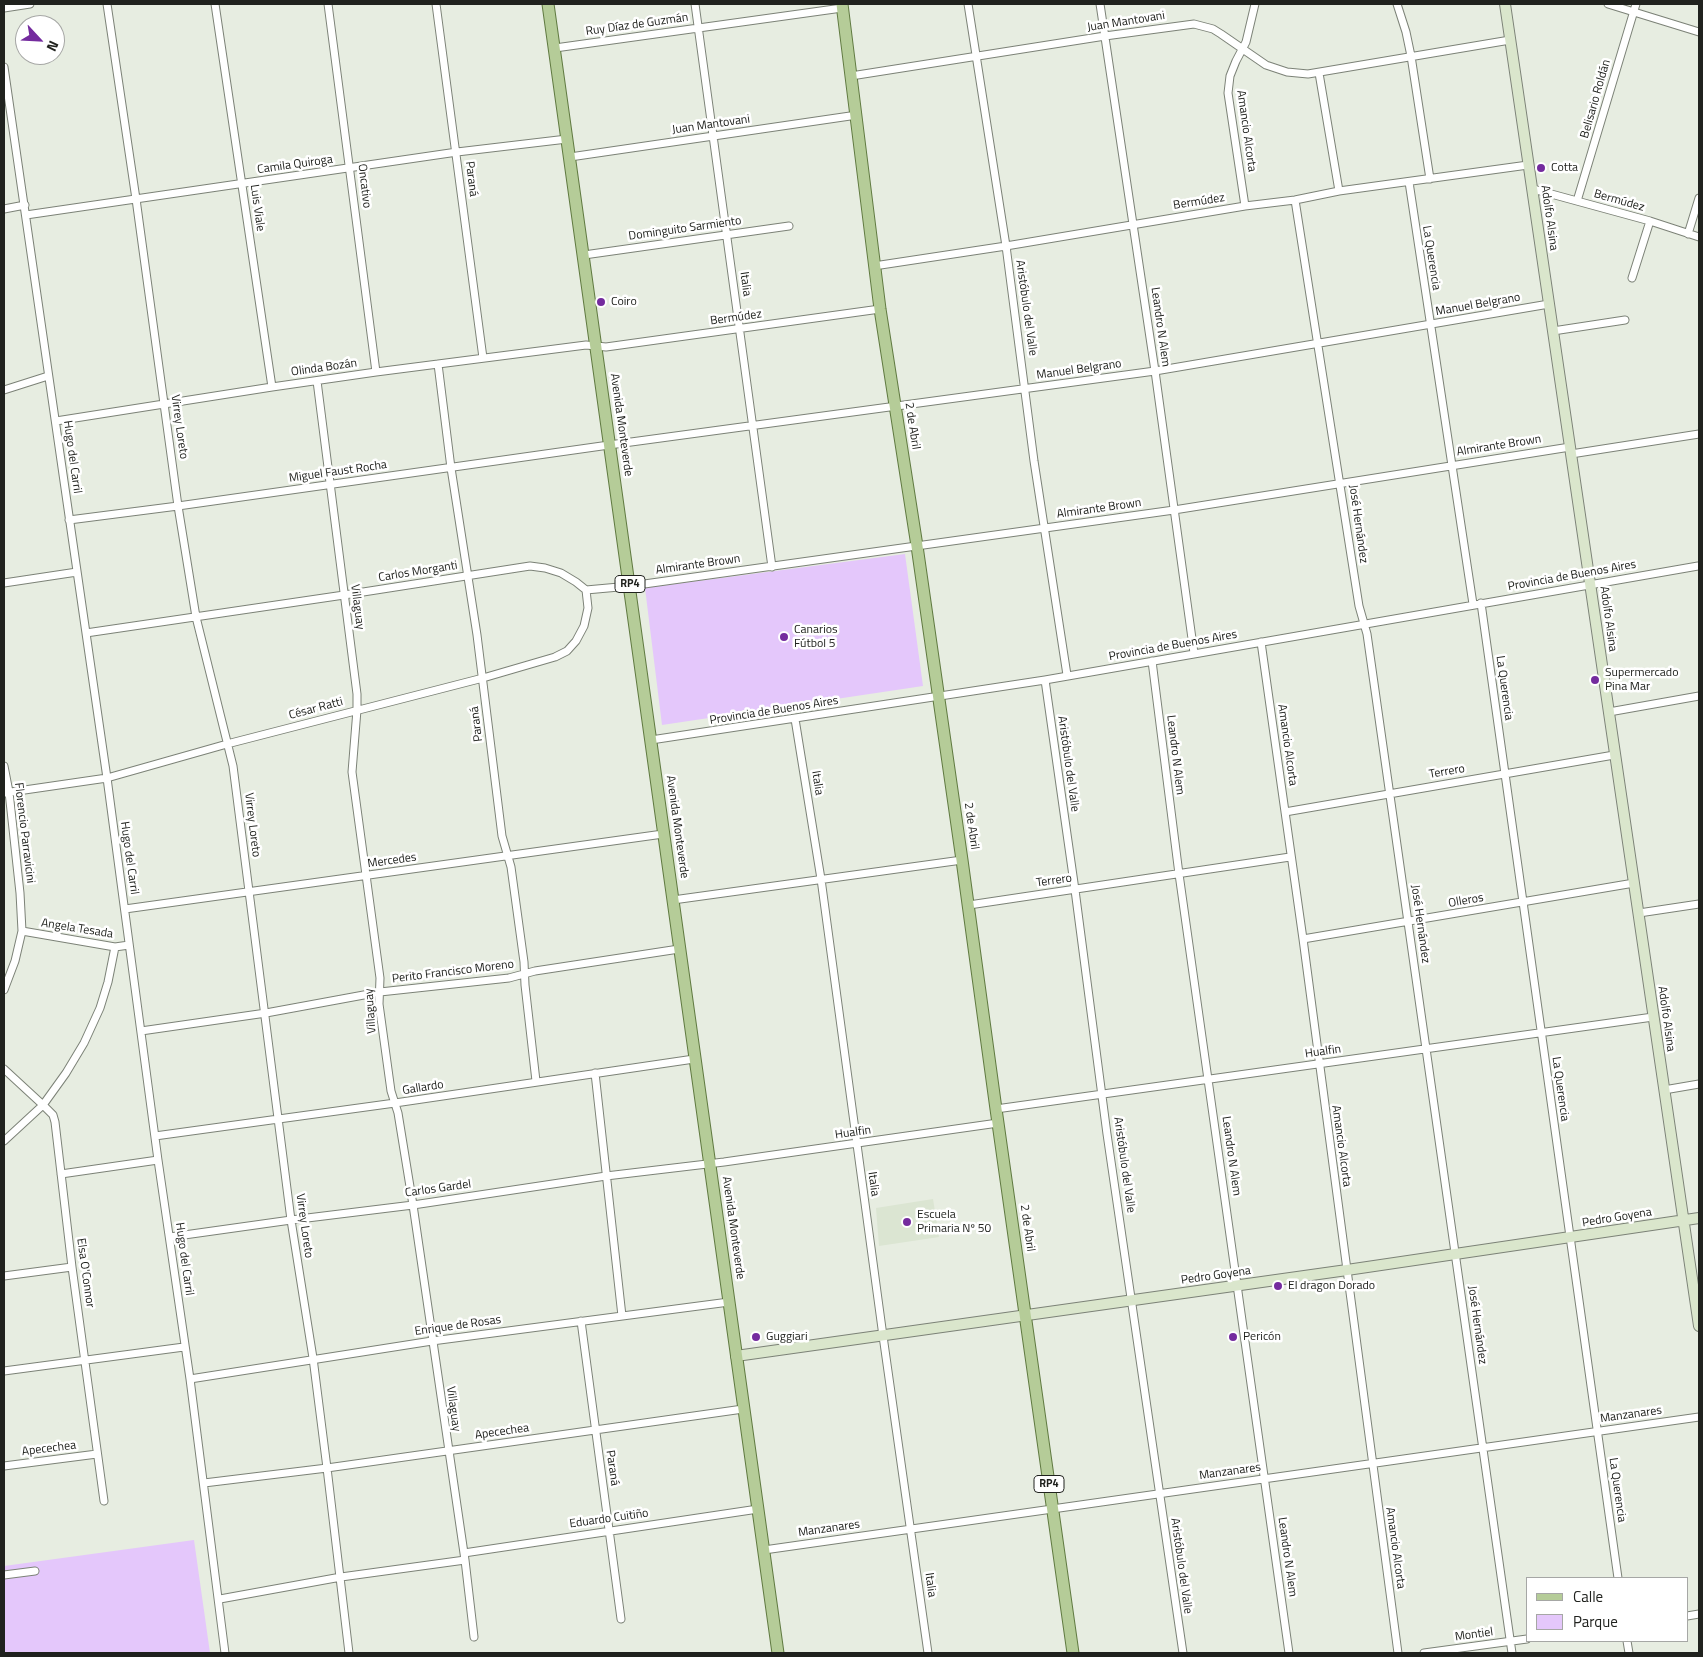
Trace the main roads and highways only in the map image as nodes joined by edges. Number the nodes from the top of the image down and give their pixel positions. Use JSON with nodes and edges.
{"nodes":[{"id":1,"x":548,"y":4,"type":"edge"},
{"id":2,"x":842,"y":6,"type":"edge"},
{"id":3,"x":778,"y":1653,"type":"edge"},
{"id":4,"x":1073,"y":1653,"type":"edge"}],
"edges":[{"from":1,"to":3,"type":"main road","name":"Avenida Monteverde","number":"RP4"},
{"from":2,"to":4,"type":"main road","name":"2 de Abril","number":"RP4"}]}
